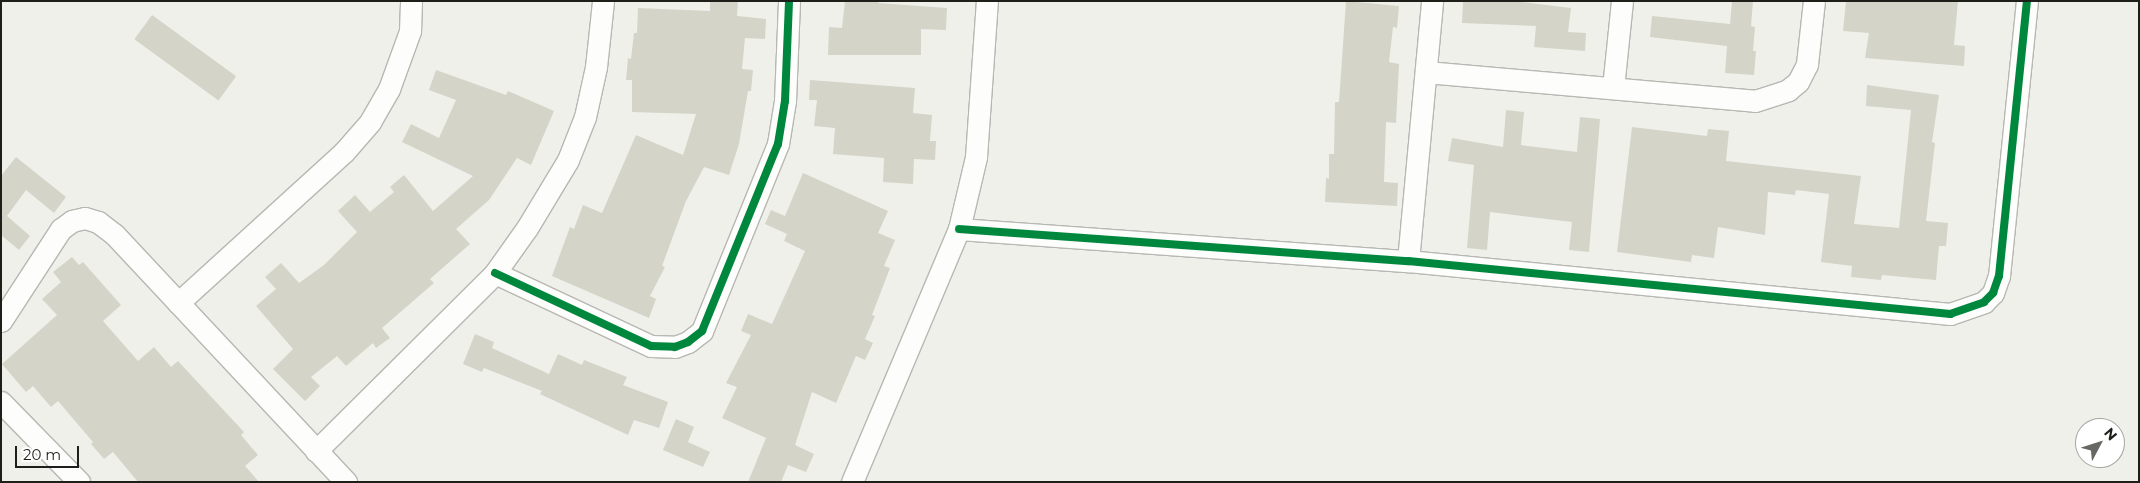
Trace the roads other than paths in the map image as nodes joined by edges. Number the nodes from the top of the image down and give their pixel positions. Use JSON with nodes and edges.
{"nodes":[{"id":1,"x":411,"y":1,"type":"edge"},
{"id":2,"x":603,"y":1,"type":"edge"},
{"id":3,"x":789,"y":1,"type":"edge"},
{"id":4,"x":987,"y":1,"type":"edge"},
{"id":5,"x":1432,"y":1,"type":"edge"},
{"id":6,"x":1622,"y":1,"type":"edge"},
{"id":7,"x":1814,"y":1,"type":"edge"},
{"id":8,"x":2027,"y":1,"type":"edge"},
{"id":9,"x":1426,"y":72,"type":"junction"},
{"id":10,"x":1613,"y":88,"type":"junction"},
{"id":11,"x":959,"y":229,"type":"junction"},
{"id":12,"x":1408,"y":261,"type":"junction"},
{"id":13,"x":495,"y":274,"type":"junction"},
{"id":14,"x":178,"y":303,"type":"junction"},
{"id":15,"x":1,"y":321,"type":"edge"},
{"id":16,"x":1,"y":402,"type":"edge"},
{"id":17,"x":316,"y":451,"type":"junction"},
{"id":18,"x":79,"y":482,"type":"edge"},
{"id":19,"x":346,"y":482,"type":"edge"},
{"id":20,"x":852,"y":482,"type":"edge"}],
"edges":[{"from":1,"to":14,"type":"street"},
{"from":2,"to":13,"type":"street"},
{"from":3,"to":13,"type":"street"},
{"from":4,"to":11,"type":"street"},
{"from":5,"to":9,"type":"street"},
{"from":6,"to":10,"type":"street"},
{"from":7,"to":10,"type":"street"},
{"from":8,"to":12,"type":"street"},
{"from":9,"to":10,"type":"street"},
{"from":9,"to":12,"type":"street"},
{"from":11,"to":12,"type":"street"},
{"from":11,"to":20,"type":"street"},
{"from":13,"to":17,"type":"street"},
{"from":14,"to":15,"type":"street"},
{"from":14,"to":17,"type":"street"},
{"from":16,"to":18,"type":"street"},
{"from":17,"to":19,"type":"street"}]}
